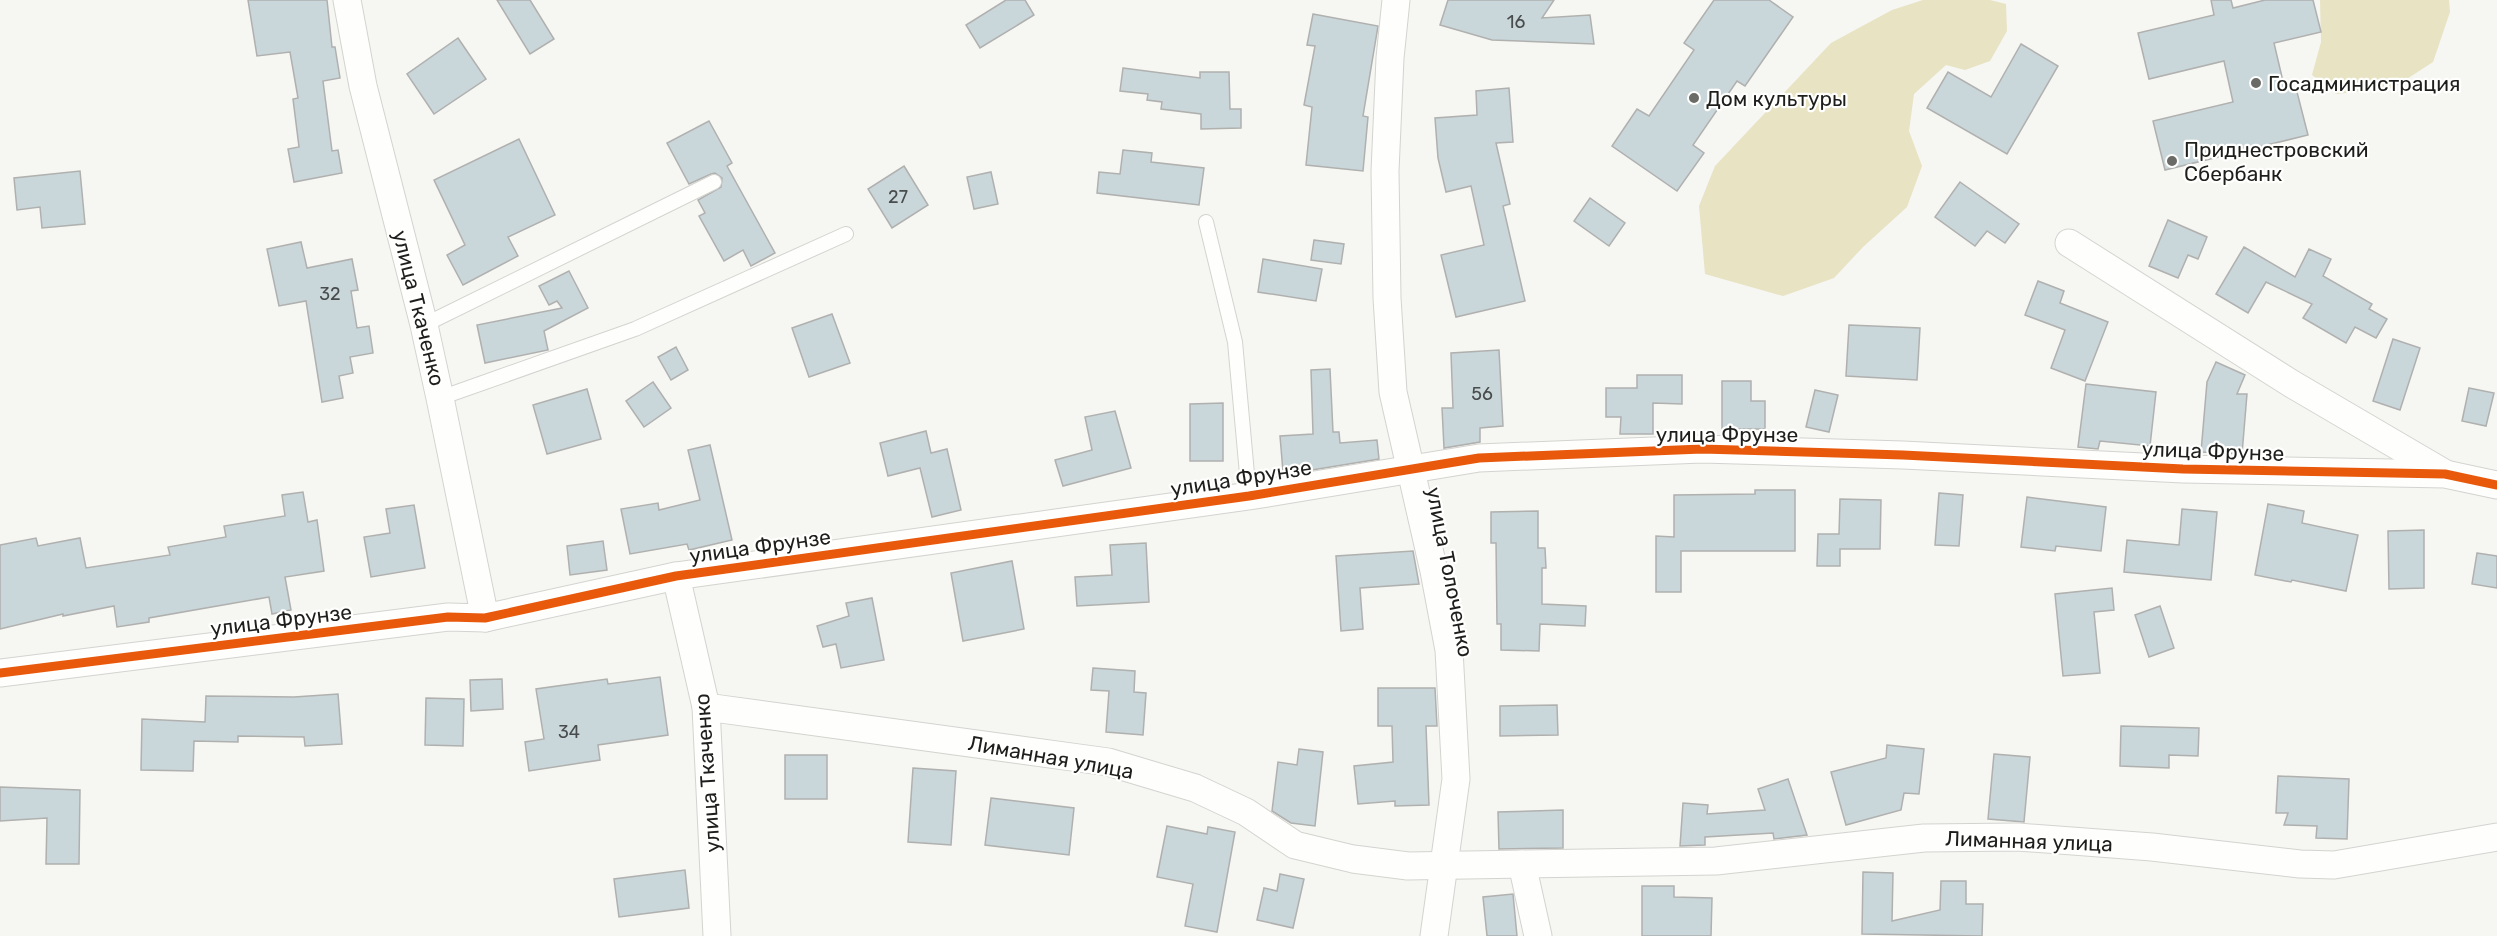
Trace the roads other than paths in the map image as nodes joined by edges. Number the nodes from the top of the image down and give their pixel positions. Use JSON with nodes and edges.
{"nodes":[{"id":1,"x":347,"y":0,"type":"edge"},
{"id":2,"x":1396,"y":0,"type":"edge"},
{"id":3,"x":714,"y":182,"type":"dead end"},
{"id":4,"x":1206,"y":222,"type":"dead end"},
{"id":5,"x":846,"y":234,"type":"dead end"},
{"id":6,"x":2069,"y":243,"type":"dead end"},
{"id":7,"x":424,"y":325,"type":"junction"},
{"id":8,"x":440,"y":398,"type":"junction"},
{"id":9,"x":1412,"y":469,"type":"junction"},
{"id":10,"x":2445,"y":474,"type":"junction"},
{"id":11,"x":2497,"y":485,"type":"edge"},
{"id":12,"x":1249,"y":496,"type":"junction"},
{"id":13,"x":676,"y":576,"type":"junction"},
{"id":14,"x":485,"y":618,"type":"junction"},
{"id":15,"x":0,"y":673,"type":"edge"},
{"id":16,"x":706,"y":707,"type":"junction"},
{"id":17,"x":2497,"y":837,"type":"edge"},
{"id":18,"x":1522,"y":864,"type":"junction"},
{"id":19,"x":1444,"y":867,"type":"junction"},
{"id":20,"x":717,"y":936,"type":"edge"},
{"id":21,"x":1434,"y":936,"type":"edge"},
{"id":22,"x":1538,"y":936,"type":"edge"}],
"edges":[{"from":1,"to":7,"type":"street","name":"улица Ткаченко"},
{"from":2,"to":9,"type":"street","name":"улица Толоченко"},
{"from":3,"to":7,"type":"lane"},
{"from":4,"to":12,"type":"lane"},
{"from":5,"to":8,"type":"lane"},
{"from":6,"to":10,"type":"street"},
{"from":7,"to":8,"type":"street","name":"улица Ткаченко"},
{"from":8,"to":14,"type":"street","name":"улица Ткаченко"},
{"from":9,"to":10,"type":"street","name":"улица Фрунзе"},
{"from":9,"to":12,"type":"street","name":"улица Фрунзе"},
{"from":9,"to":19,"type":"street","name":"улица Толоченко"},
{"from":10,"to":11,"type":"street","name":"улица Фрунзе"},
{"from":12,"to":13,"type":"street","name":"улица Фрунзе"},
{"from":13,"to":14,"type":"street","name":"улица Фрунзе"},
{"from":13,"to":16,"type":"street","name":"улица Ткаченко"},
{"from":14,"to":15,"type":"street","name":"улица Фрунзе"},
{"from":16,"to":19,"type":"street","name":"Лиманная улица"},
{"from":16,"to":20,"type":"street","name":"улица Ткаченко"},
{"from":17,"to":18,"type":"street","name":"Лиманная улица"},
{"from":18,"to":19,"type":"street","name":"Лиманная улица"},
{"from":18,"to":22,"type":"street"},
{"from":19,"to":21,"type":"street","name":"улица Толоченко"}]}
